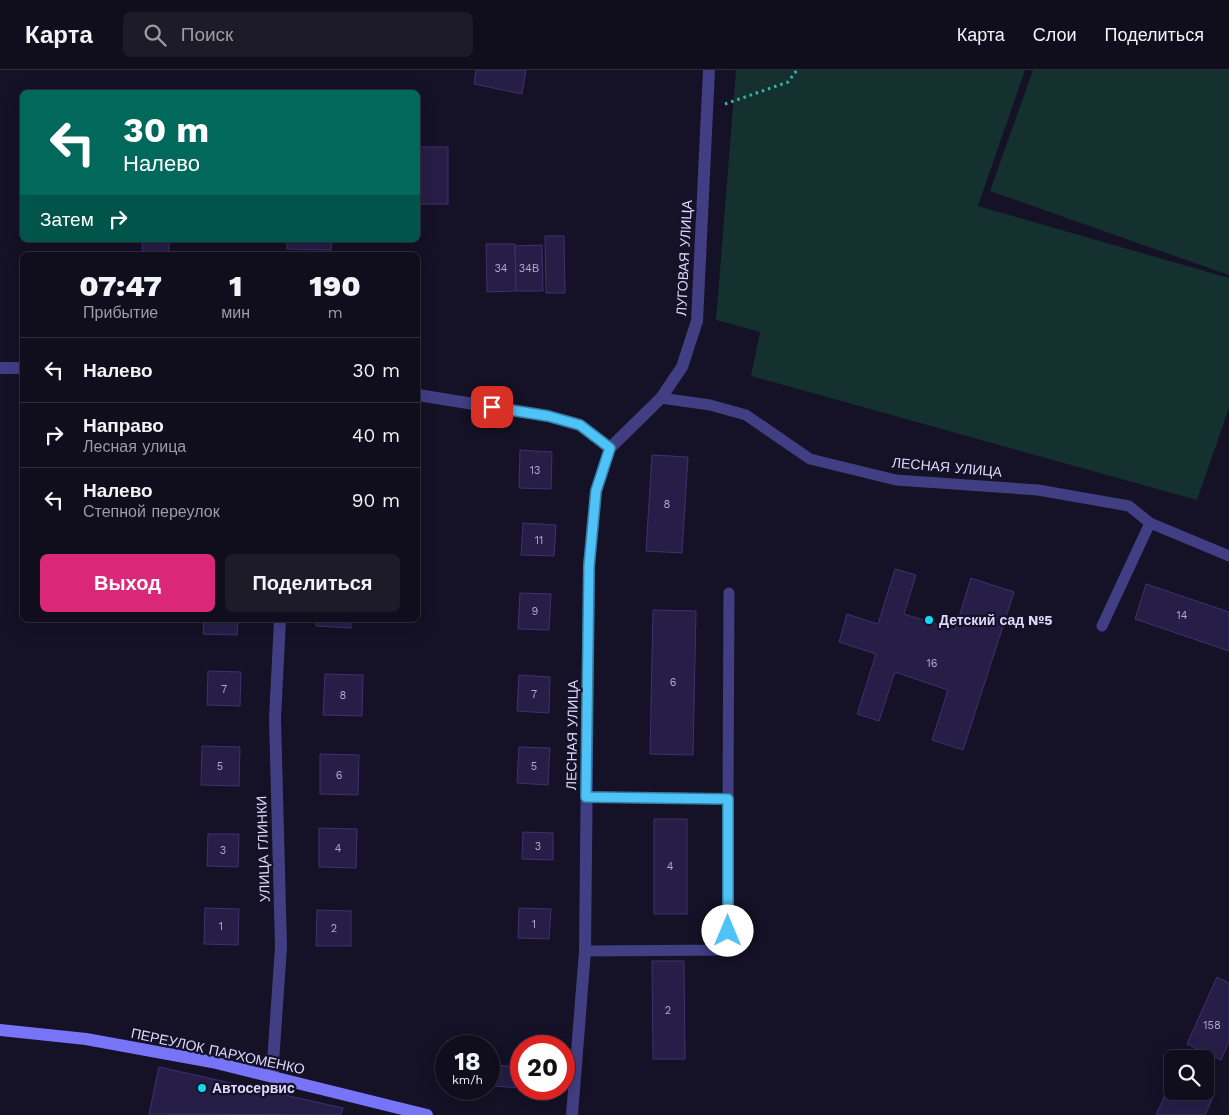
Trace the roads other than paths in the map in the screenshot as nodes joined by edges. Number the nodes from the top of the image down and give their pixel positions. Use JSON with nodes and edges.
{"nodes":[{"id":1,"x":709,"y":70,"type":"edge"},
{"id":2,"x":0,"y":368,"type":"edge"},
{"id":3,"x":20,"y":368,"type":"edge"},
{"id":4,"x":420,"y":395,"type":"edge"},
{"id":5,"x":661,"y":398,"type":"junction"},
{"id":6,"x":610,"y":448,"type":"junction"},
{"id":7,"x":1150,"y":523,"type":"junction"},
{"id":8,"x":1229,"y":556,"type":"edge"},
{"id":9,"x":729,"y":593,"type":"dead end"},
{"id":10,"x":280,"y":622,"type":"edge"},
{"id":11,"x":1102,"y":626,"type":"dead end"},
{"id":12,"x":586,"y":797,"type":"junction"},
{"id":13,"x":728,"y":799,"type":"junction"},
{"id":14,"x":585,"y":951,"type":"junction"},
{"id":15,"x":0,"y":1030,"type":"edge"},
{"id":16,"x":272,"y":1077,"type":"junction"},
{"id":17,"x":427,"y":1115,"type":"edge"},
{"id":18,"x":572,"y":1115,"type":"edge"}],
"edges":[{"from":1,"to":5,"type":"street","name":"ЛУГОВАЯ УЛИЦА"},
{"from":2,"to":3,"type":"street"},
{"from":4,"to":6,"type":"street"},
{"from":5,"to":6,"type":"street","name":"ЛУГОВАЯ УЛИЦА"},
{"from":5,"to":7,"type":"lane","name":"ЛЕСНАЯ УЛИЦА"},
{"from":6,"to":12,"type":"street","name":"ЛЕСНАЯ УЛИЦА"},
{"from":7,"to":8,"type":"lane","name":"ЛЕСНАЯ УЛИЦА"},
{"from":7,"to":11,"type":"lane"},
{"from":9,"to":13,"type":"lane"},
{"from":10,"to":16,"type":"street","name":"УЛИЦА ГЛИНКИ"},
{"from":12,"to":13,"type":"lane"},
{"from":12,"to":14,"type":"street","name":"ЛЕСНАЯ УЛИЦА"},
{"from":13,"to":14,"type":"lane"},
{"from":14,"to":18,"type":"street","name":"ЛЕСНАЯ УЛИЦА"},
{"from":15,"to":16,"type":"street","name":"ПЕРЕУЛОК ПАРХОМЕНКО"},
{"from":16,"to":17,"type":"street","name":"ПЕРЕУЛОК ПАРХОМЕНКО"}]}
